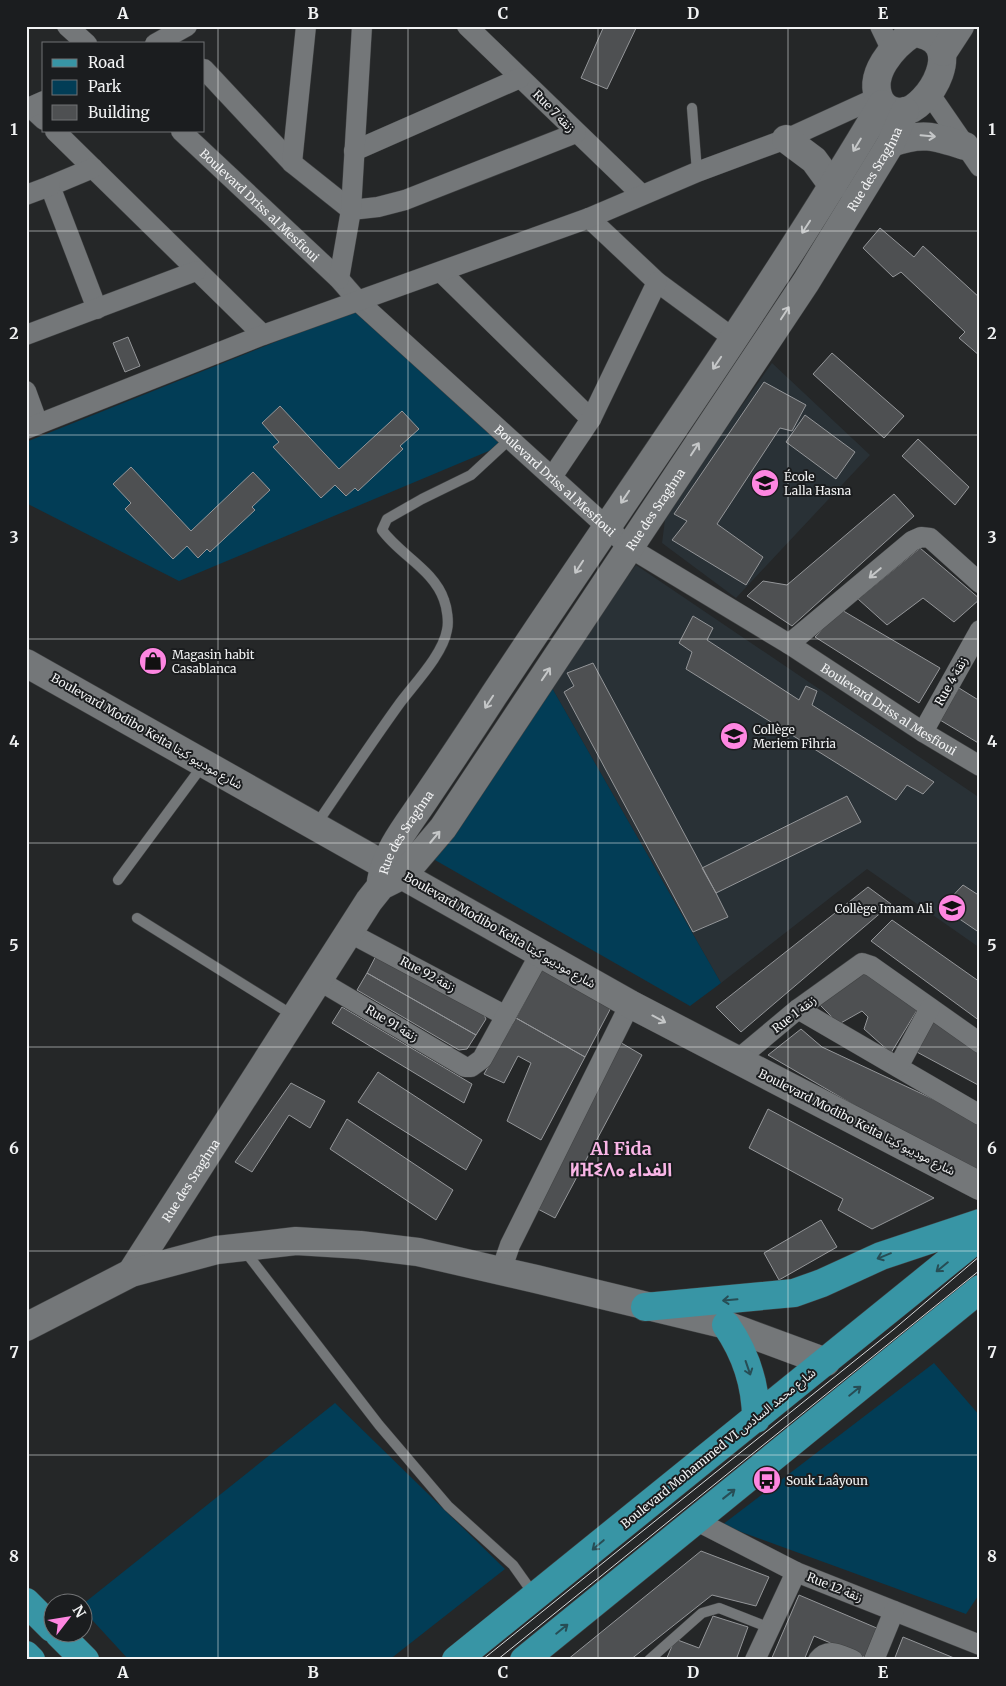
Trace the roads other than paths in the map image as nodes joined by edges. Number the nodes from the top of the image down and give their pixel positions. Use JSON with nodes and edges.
{"nodes":[{"id":1,"x":68,"y":26,"type":"edge"},
{"id":2,"x":306,"y":26,"type":"edge"},
{"id":3,"x":362,"y":26,"type":"edge"},
{"id":4,"x":467,"y":26,"type":"edge"},
{"id":5,"x":880,"y":26,"type":"edge"},
{"id":6,"x":960,"y":26,"type":"edge"},
{"id":7,"x":915,"y":30,"type":"edge"},
{"id":8,"x":85,"y":42,"type":"edge"},
{"id":9,"x":892,"y":51,"type":"junction"},
{"id":10,"x":943,"y":52,"type":"junction"},
{"id":11,"x":205,"y":70,"type":"edge"},
{"id":12,"x":520,"y":78,"type":"junction"},
{"id":13,"x":929,"y":93,"type":"junction"},
{"id":14,"x":888,"y":104,"type":"junction"},
{"id":15,"x":692,"y":108,"type":"dead end"},
{"id":16,"x":56,"y":132,"type":"edge"},
{"id":17,"x":183,"y":132,"type":"edge"},
{"id":18,"x":576,"y":133,"type":"junction"},
{"id":19,"x":786,"y":139,"type":"junction"},
{"id":20,"x":891,"y":143,"type":"junction"},
{"id":21,"x":354,"y":151,"type":"junction"},
{"id":22,"x":972,"y":156,"type":"edge"},
{"id":23,"x":292,"y":163,"type":"junction"},
{"id":24,"x":93,"y":168,"type":"junction"},
{"id":25,"x":697,"y":172,"type":"junction"},
{"id":26,"x":50,"y":186,"type":"junction"},
{"id":27,"x":833,"y":186,"type":"junction"},
{"id":28,"x":26,"y":195,"type":"edge"},
{"id":29,"x":642,"y":195,"type":"junction"},
{"id":30,"x":351,"y":210,"type":"junction"},
{"id":31,"x":589,"y":218,"type":"junction"},
{"id":32,"x":196,"y":272,"type":"junction"},
{"id":33,"x":442,"y":273,"type":"junction"},
{"id":34,"x":339,"y":279,"type":"junction"},
{"id":35,"x":657,"y":282,"type":"junction"},
{"id":36,"x":359,"y":302,"type":"junction"},
{"id":37,"x":97,"y":309,"type":"junction"},
{"id":38,"x":26,"y":335,"type":"edge"},
{"id":39,"x":264,"y":336,"type":"junction"},
{"id":40,"x":733,"y":338,"type":"junction"},
{"id":41,"x":26,"y":390,"type":"edge"},
{"id":42,"x":592,"y":419,"type":"junction"},
{"id":43,"x":32,"y":426,"type":"edge"},
{"id":44,"x":510,"y":440,"type":"junction"},
{"id":45,"x":552,"y":477,"type":"junction"},
{"id":46,"x":606,"y":526,"type":"junction"},
{"id":47,"x":630,"y":548,"type":"junction"},
{"id":48,"x":980,"y":583,"type":"edge"},
{"id":49,"x":980,"y":630,"type":"edge"},
{"id":50,"x":789,"y":644,"type":"junction"},
{"id":51,"x":26,"y":663,"type":"edge"},
{"id":52,"x":923,"y":732,"type":"junction"},
{"id":53,"x":204,"y":765,"type":"junction"},
{"id":54,"x":980,"y":766,"type":"edge"},
{"id":55,"x":315,"y":826,"type":"junction"},
{"id":56,"x":389,"y":875,"type":"junction"},
{"id":57,"x":118,"y":880,"type":"dead end"},
{"id":58,"x":137,"y":918,"type":"dead end"},
{"id":59,"x":350,"y":933,"type":"junction"},
{"id":60,"x":540,"y":952,"type":"junction"},
{"id":61,"x":318,"y":980,"type":"junction"},
{"id":62,"x":630,"y":1004,"type":"junction"},
{"id":63,"x":930,"y":1008,"type":"junction"},
{"id":64,"x":798,"y":1009,"type":"junction"},
{"id":65,"x":294,"y":1016,"type":"junction"},
{"id":66,"x":506,"y":1016,"type":"junction"},
{"id":67,"x":980,"y":1043,"type":"edge"},
{"id":68,"x":737,"y":1060,"type":"junction"},
{"id":69,"x":898,"y":1067,"type":"junction"},
{"id":70,"x":980,"y":1114,"type":"edge"},
{"id":71,"x":980,"y":1186,"type":"edge"},
{"id":72,"x":980,"y":1223,"type":"edge"},
{"id":73,"x":980,"y":1236,"type":"edge"},
{"id":74,"x":242,"y":1247,"type":"junction"},
{"id":75,"x":501,"y":1271,"type":"junction"},
{"id":76,"x":131,"y":1273,"type":"junction"},
{"id":77,"x":980,"y":1289,"type":"edge"},
{"id":78,"x":645,"y":1307,"type":"junction"},
{"id":79,"x":726,"y":1325,"type":"junction"},
{"id":80,"x":26,"y":1327,"type":"edge"},
{"id":81,"x":826,"y":1362,"type":"junction"},
{"id":82,"x":756,"y":1419,"type":"junction"},
{"id":83,"x":695,"y":1520,"type":"junction"},
{"id":84,"x":796,"y":1572,"type":"junction"},
{"id":85,"x":535,"y":1596,"type":"junction"},
{"id":86,"x":26,"y":1602,"type":"edge"},
{"id":87,"x":894,"y":1611,"type":"junction"},
{"id":88,"x":42,"y":1618,"type":"edge"},
{"id":89,"x":770,"y":1628,"type":"junction"},
{"id":90,"x":69,"y":1644,"type":"edge"},
{"id":91,"x":980,"y":1645,"type":"edge"},
{"id":92,"x":26,"y":1655,"type":"edge"},
{"id":93,"x":31,"y":1660,"type":"edge"},
{"id":94,"x":85,"y":1660,"type":"edge"},
{"id":95,"x":456,"y":1660,"type":"edge"},
{"id":96,"x":524,"y":1660,"type":"edge"},
{"id":97,"x":649,"y":1660,"type":"edge"},
{"id":98,"x":755,"y":1660,"type":"edge"},
{"id":99,"x":818,"y":1660,"type":"edge"},
{"id":100,"x":853,"y":1660,"type":"edge"},
{"id":101,"x":874,"y":1660,"type":"edge"}],
"edges":[{"from":1,"to":8,"type":"street"},
{"from":2,"to":23,"type":"street"},
{"from":3,"to":21,"type":"street"},
{"from":4,"to":12,"type":"street","name":"Rue 7 زنقة"},
{"from":5,"to":9,"type":"street"},
{"from":6,"to":10,"type":"street"},
{"from":7,"to":9,"type":"street"},
{"from":7,"to":10,"type":"street"},
{"from":9,"to":14,"type":"street"},
{"from":10,"to":13,"type":"street"},
{"from":11,"to":23,"type":"street"},
{"from":12,"to":18,"type":"street","name":"Rue 7 زنقة"},
{"from":12,"to":21,"type":"street"},
{"from":13,"to":14,"type":"street"},
{"from":13,"to":22,"type":"street"},
{"from":14,"to":19,"type":"street"},
{"from":14,"to":20,"type":"street","name":"Rue des Sraghna"},
{"from":14,"to":27,"type":"street","name":"Rue des Sraghna","one_way":true},
{"from":15,"to":25,"type":"lane"},
{"from":16,"to":24,"type":"street"},
{"from":17,"to":34,"type":"street","name":"Boulevard Driss al Mesfioui"},
{"from":18,"to":29,"type":"street","name":"Rue 7 زنقة"},
{"from":18,"to":30,"type":"street"},
{"from":19,"to":25,"type":"street"},
{"from":19,"to":27,"type":"street"},
{"from":20,"to":22,"type":"street","one_way":true},
{"from":47,"to":20,"type":"street","name":"Rue des Sraghna","one_way":true},
{"from":21,"to":30,"type":"street"},
{"from":23,"to":30,"type":"street"},
{"from":24,"to":26,"type":"street"},
{"from":24,"to":32,"type":"street"},
{"from":25,"to":29,"type":"street"},
{"from":26,"to":28,"type":"street"},
{"from":26,"to":37,"type":"street"},
{"from":27,"to":40,"type":"street","name":"Rue des Sraghna","one_way":true},
{"from":29,"to":31,"type":"street"},
{"from":30,"to":34,"type":"street"},
{"from":31,"to":33,"type":"street"},
{"from":31,"to":35,"type":"street"},
{"from":32,"to":37,"type":"street"},
{"from":32,"to":39,"type":"street"},
{"from":33,"to":36,"type":"street"},
{"from":33,"to":42,"type":"street"},
{"from":34,"to":36,"type":"street","name":"Boulevard Driss al Mesfioui"},
{"from":35,"to":40,"type":"street"},
{"from":35,"to":42,"type":"street"},
{"from":36,"to":39,"type":"street"},
{"from":36,"to":44,"type":"street","name":"Boulevard Driss al Mesfioui"},
{"from":37,"to":38,"type":"street"},
{"from":39,"to":43,"type":"street"},
{"from":40,"to":46,"type":"street","name":"Rue des Sraghna","one_way":true},
{"from":41,"to":43,"type":"street"},
{"from":42,"to":45,"type":"street"},
{"from":44,"to":45,"type":"street","name":"Boulevard Driss al Mesfioui"},
{"from":44,"to":55,"type":"lane"},
{"from":45,"to":46,"type":"street","name":"Boulevard Driss al Mesfioui"},
{"from":46,"to":47,"type":"street","name":"Boulevard Driss al Mesfioui"},
{"from":46,"to":56,"type":"street","name":"Rue des Sraghna","one_way":true},
{"from":47,"to":50,"type":"street","name":"Boulevard Driss al Mesfioui"},
{"from":56,"to":47,"type":"street","name":"Rue des Sraghna","one_way":true},
{"from":48,"to":50,"type":"street","one_way":true},
{"from":49,"to":52,"type":"street","name":"Rue 4 زنقة"},
{"from":50,"to":52,"type":"street","name":"Boulevard Driss al Mesfioui"},
{"from":51,"to":53,"type":"street","name":"Boulevard Modibo Keita شارع موديبو كيتا"},
{"from":52,"to":54,"type":"street","name":"Boulevard Driss al Mesfioui"},
{"from":53,"to":55,"type":"street","name":"Boulevard Modibo Keita شارع موديبو كيتا"},
{"from":53,"to":57,"type":"lane"},
{"from":55,"to":56,"type":"street","name":"Boulevard Modibo Keita شارع موديبو كيتا"},
{"from":56,"to":59,"type":"street","name":"Rue des Sraghna"},
{"from":56,"to":60,"type":"street","name":"Boulevard Modibo Keita شارع موديبو كيتا"},
{"from":58,"to":65,"type":"lane"},
{"from":59,"to":61,"type":"street","name":"Rue des Sraghna"},
{"from":59,"to":66,"type":"street","name":"Rue 92 زنقة"},
{"from":60,"to":62,"type":"street","name":"Boulevard Modibo Keita شارع موديبو كيتا"},
{"from":60,"to":66,"type":"street"},
{"from":61,"to":65,"type":"street","name":"Rue des Sraghna"},
{"from":61,"to":66,"type":"street","name":"Rue 91 زنقة"},
{"from":62,"to":68,"type":"street","name":"Boulevard Modibo Keita شارع موديبو كيتا","one_way":true},
{"from":62,"to":75,"type":"street"},
{"from":63,"to":64,"type":"street","name":"Rue 1 زنقة"},
{"from":63,"to":67,"type":"street"},
{"from":63,"to":69,"type":"street"},
{"from":64,"to":68,"type":"street","name":"Rue 1 زنقة"},
{"from":64,"to":69,"type":"street"},
{"from":65,"to":76,"type":"street","name":"Rue des Sraghna"},
{"from":68,"to":71,"type":"street","name":"Boulevard Modibo Keita شارع موديبو كيتا"},
{"from":69,"to":70,"type":"street"},
{"from":72,"to":78,"type":"main road","one_way":true},
{"from":73,"to":81,"type":"main road","name":"Boulevard Mohammed VI شارع محمد السادس","one_way":true},
{"from":74,"to":75,"type":"street"},
{"from":74,"to":76,"type":"street"},
{"from":74,"to":85,"type":"lane"},
{"from":75,"to":78,"type":"street"},
{"from":76,"to":80,"type":"street"},
{"from":83,"to":77,"type":"main road","one_way":true},
{"from":78,"to":79,"type":"street"},
{"from":79,"to":81,"type":"street"},
{"from":79,"to":82,"type":"main road","one_way":true},
{"from":81,"to":82,"type":"main road","name":"Boulevard Mohammed VI شارع محمد السادس"},
{"from":82,"to":85,"type":"main road","name":"Boulevard Mohammed VI شارع محمد السادس","one_way":true},
{"from":83,"to":84,"type":"street","name":"Rue 12 زنقة"},
{"from":96,"to":83,"type":"main road","one_way":true},
{"from":84,"to":87,"type":"street","name":"Rue 12 زنقة"},
{"from":84,"to":89,"type":"street"},
{"from":85,"to":95,"type":"main road","name":"Boulevard Mohammed VI شارع محمد السادس"},
{"from":86,"to":88,"type":"main road"},
{"from":87,"to":91,"type":"street","name":"Rue 12 زنقة"},
{"from":87,"to":101,"type":"street"},
{"from":89,"to":97,"type":"lane"},
{"from":89,"to":98,"type":"street"},
{"from":90,"to":94,"type":"main road"},
{"from":92,"to":93,"type":"main road"},
{"from":99,"to":100,"type":"street"}]}
